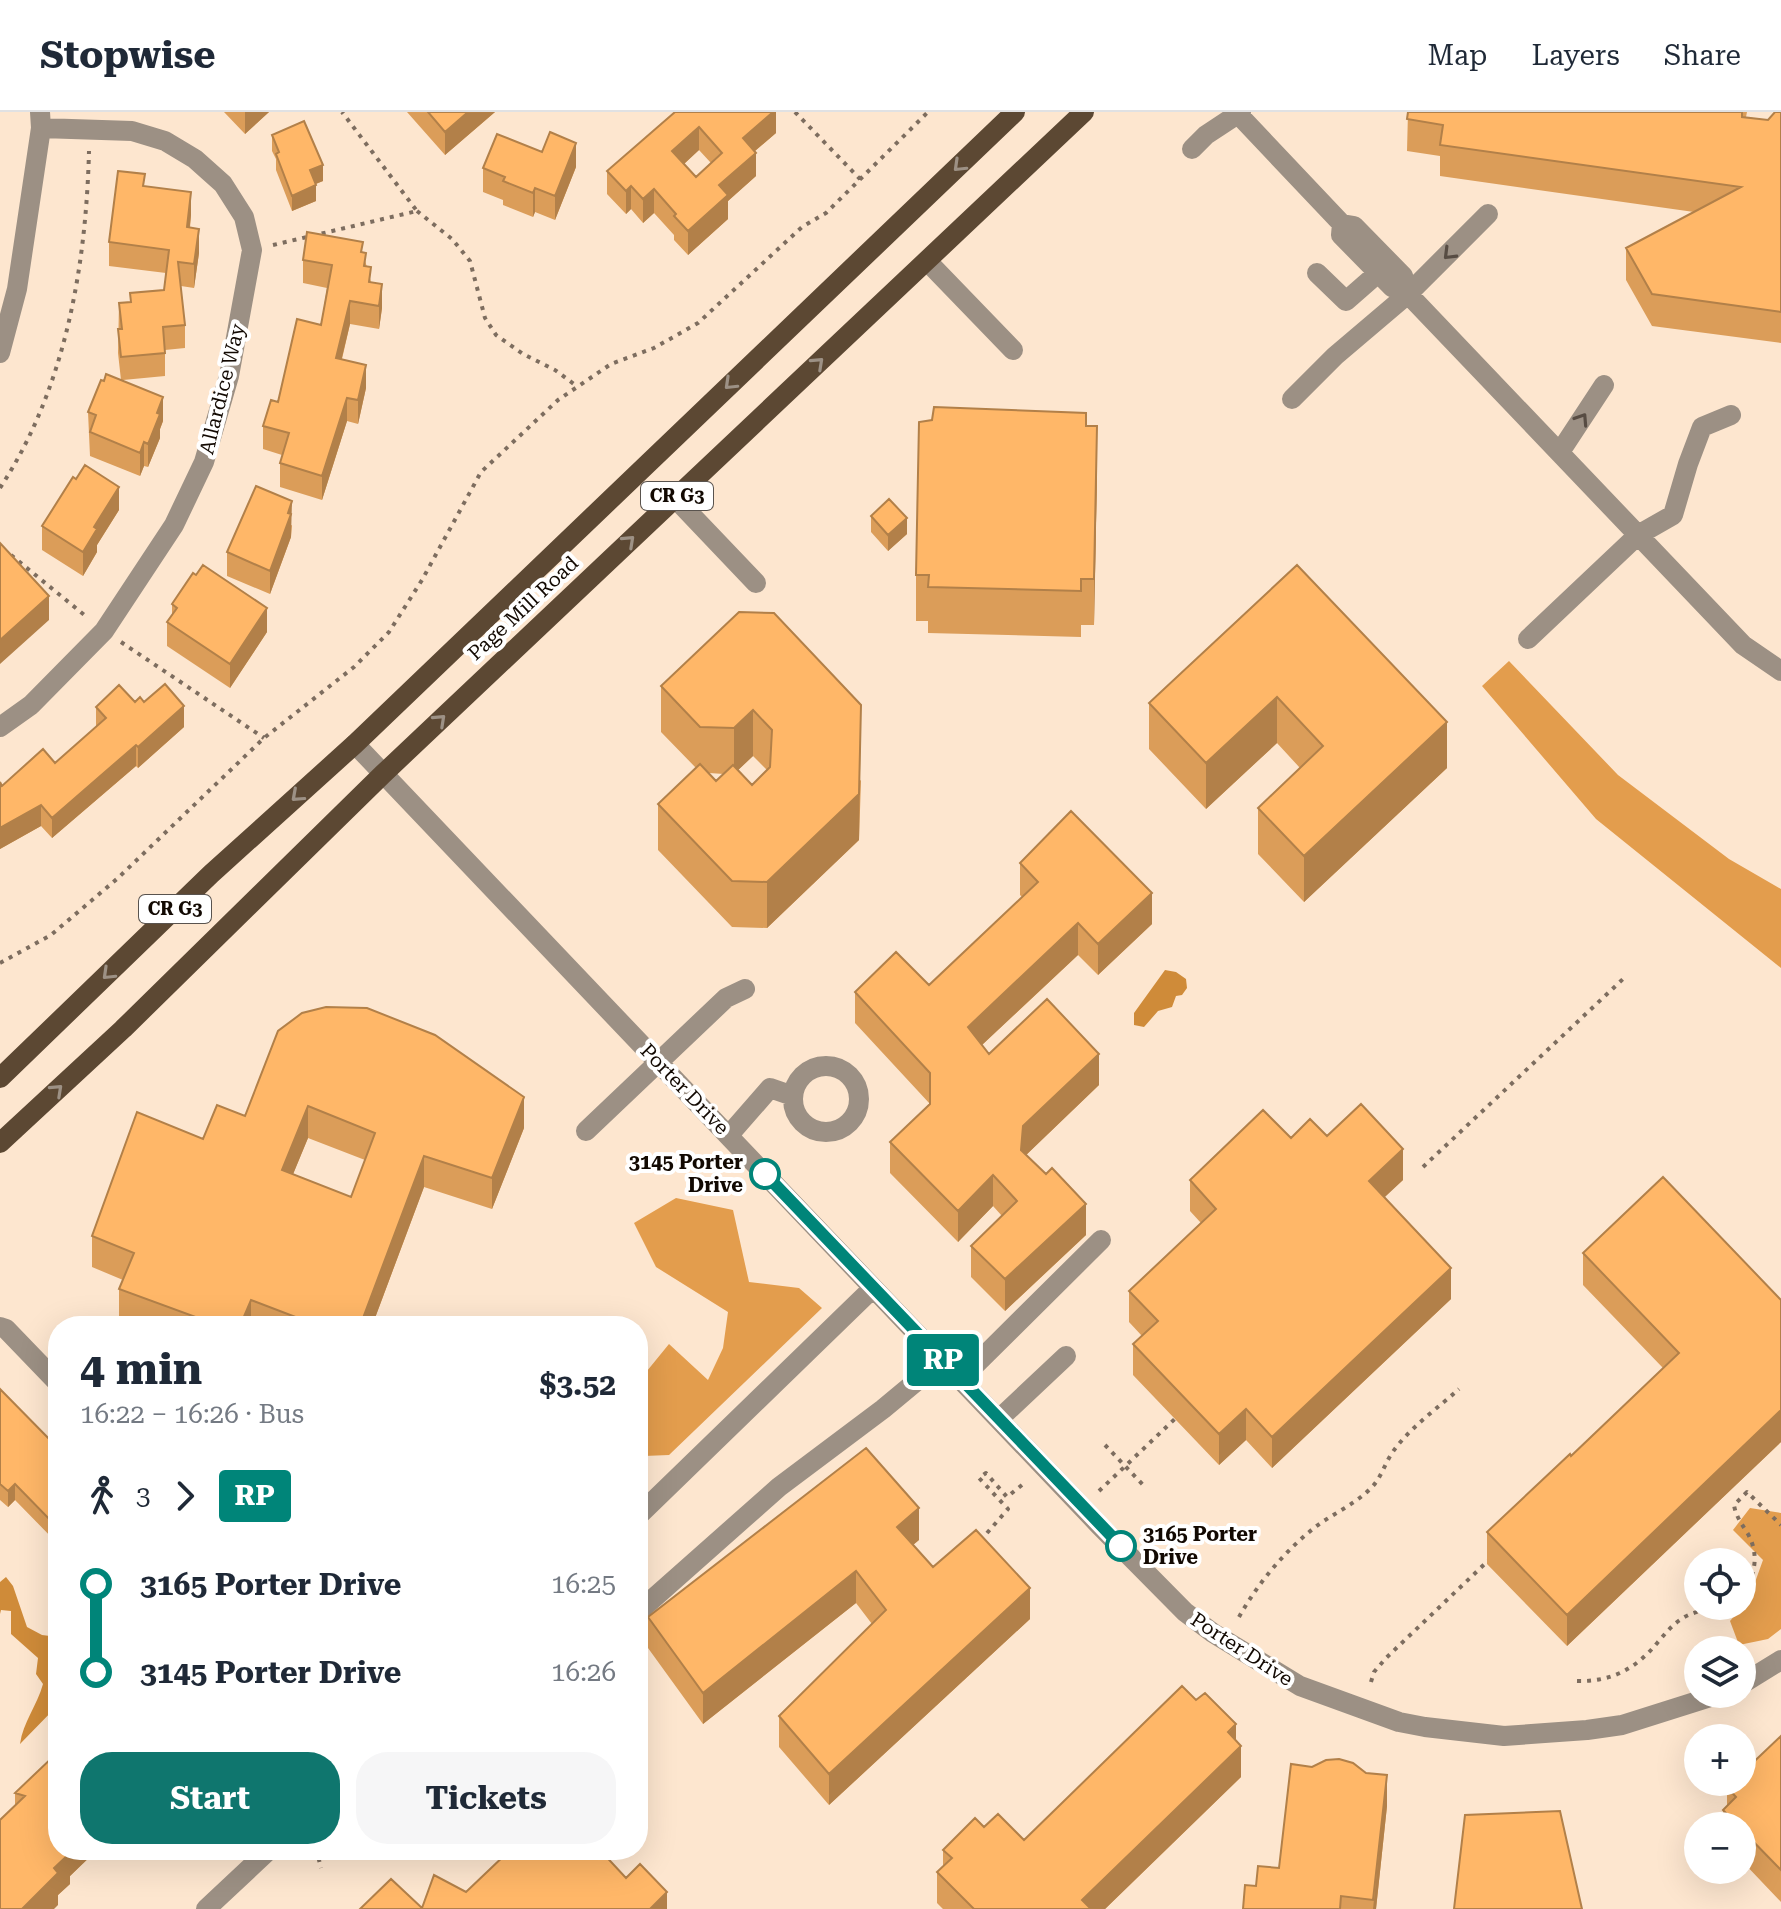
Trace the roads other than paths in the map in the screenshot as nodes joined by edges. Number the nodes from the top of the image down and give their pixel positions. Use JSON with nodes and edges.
{"nodes":[{"id":1,"x":1015,"y":112,"type":"edge"},
{"id":2,"x":1084,"y":112,"type":"edge"},
{"id":3,"x":1238,"y":113,"type":"edge"},
{"id":4,"x":40,"y":120,"type":"edge"},
{"id":5,"x":1192,"y":149,"type":"dead end"},
{"id":6,"x":1488,"y":214,"type":"dead end"},
{"id":7,"x":1342,"y":224,"type":"junction"},
{"id":8,"x":927,"y":261,"type":"junction"},
{"id":9,"x":1317,"y":273,"type":"dead end"},
{"id":10,"x":1378,"y":273,"type":"junction"},
{"id":11,"x":1408,"y":294,"type":"junction"},
{"id":12,"x":1013,"y":350,"type":"dead end"},
{"id":13,"x":0,"y":353,"type":"edge"},
{"id":14,"x":1604,"y":385,"type":"dead end"},
{"id":15,"x":1292,"y":399,"type":"dead end"},
{"id":16,"x":1731,"y":415,"type":"dead end"},
{"id":17,"x":1560,"y":452,"type":"junction"},
{"id":18,"x":675,"y":498,"type":"junction"},
{"id":19,"x":1638,"y":535,"type":"junction"},
{"id":20,"x":756,"y":583,"type":"dead end"},
{"id":21,"x":1528,"y":639,"type":"dead end"},
{"id":22,"x":1781,"y":671,"type":"edge"},
{"id":23,"x":0,"y":727,"type":"edge"},
{"id":24,"x":355,"y":744,"type":"junction"},
{"id":25,"x":383,"y":774,"type":"junction"},
{"id":26,"x":745,"y":989,"type":"dead end"},
{"id":27,"x":659,"y":1062,"type":"junction"},
{"id":28,"x":0,"y":1078,"type":"edge"},
{"id":29,"x":793,"y":1096,"type":"dead end"},
{"id":30,"x":586,"y":1131,"type":"dead end"},
{"id":31,"x":729,"y":1135,"type":"junction"},
{"id":32,"x":0,"y":1143,"type":"edge"},
{"id":33,"x":1101,"y":1240,"type":"dead end"},
{"id":34,"x":873,"y":1288,"type":"junction"},
{"id":35,"x":0,"y":1327,"type":"edge"},
{"id":36,"x":1066,"y":1356,"type":"dead end"},
{"id":37,"x":942,"y":1360,"type":"junction"},
{"id":38,"x":48,"y":1373,"type":"edge"},
{"id":39,"x":961,"y":1379,"type":"junction"},
{"id":40,"x":999,"y":1419,"type":"junction"},
{"id":41,"x":648,"y":1506,"type":"edge"},
{"id":42,"x":648,"y":1603,"type":"edge"},
{"id":43,"x":1781,"y":1660,"type":"edge"},
{"id":44,"x":1756,"y":1675,"type":"edge"},
{"id":45,"x":1684,"y":1705,"type":"edge"},
{"id":46,"x":258,"y":1860,"type":"edge"},
{"id":47,"x":206,"y":1909,"type":"edge"}],
"edges":[{"from":1,"to":24,"type":"main road","name":"Page Mill Road","number":"CR G3","one_way":true},
{"from":2,"to":8,"type":"main road","name":"Page Mill Road","number":"CR G3"},
{"from":3,"to":5,"type":"street"},
{"from":3,"to":7,"type":"street"},
{"from":4,"to":13,"type":"street"},
{"from":4,"to":23,"type":"street","name":"Allardice Way"},
{"from":6,"to":11,"type":"street","one_way":true},
{"from":7,"to":10,"type":"street"},
{"from":7,"to":11,"type":"street"},
{"from":8,"to":12,"type":"street"},
{"from":18,"to":8,"type":"main road","name":"Page Mill Road","number":"CR G3","one_way":true},
{"from":9,"to":10,"type":"street"},
{"from":10,"to":11,"type":"street"},
{"from":11,"to":15,"type":"street"},
{"from":11,"to":17,"type":"street"},
{"from":17,"to":14,"type":"street","one_way":true},
{"from":16,"to":19,"type":"street"},
{"from":17,"to":19,"type":"street"},
{"from":18,"to":20,"type":"street"},
{"from":25,"to":18,"type":"main road","name":"Page Mill Road","number":"CR G3","one_way":true},
{"from":19,"to":21,"type":"street"},
{"from":19,"to":22,"type":"street"},
{"from":24,"to":25,"type":"street","name":"Porter Drive"},
{"from":24,"to":28,"type":"main road","name":"Page Mill Road","number":"CR G3","one_way":true},
{"from":25,"to":27,"type":"street","name":"Porter Drive"},
{"from":32,"to":25,"type":"main road","name":"Page Mill Road","number":"CR G3","one_way":true},
{"from":26,"to":27,"type":"street"},
{"from":27,"to":30,"type":"street"},
{"from":27,"to":31,"type":"street","name":"Porter Drive"},
{"from":29,"to":31,"type":"street"},
{"from":31,"to":34,"type":"street","name":"Porter Drive"},
{"from":33,"to":39,"type":"street"},
{"from":34,"to":37,"type":"street","name":"Porter Drive"},
{"from":34,"to":41,"type":"street"},
{"from":35,"to":38,"type":"street"},
{"from":36,"to":40,"type":"street"},
{"from":37,"to":39,"type":"street","name":"Porter Drive"},
{"from":37,"to":42,"type":"street"},
{"from":39,"to":40,"type":"street","name":"Porter Drive"},
{"from":40,"to":45,"type":"street","name":"Porter Drive"},
{"from":43,"to":44,"type":"street"},
{"from":46,"to":47,"type":"street"}]}
